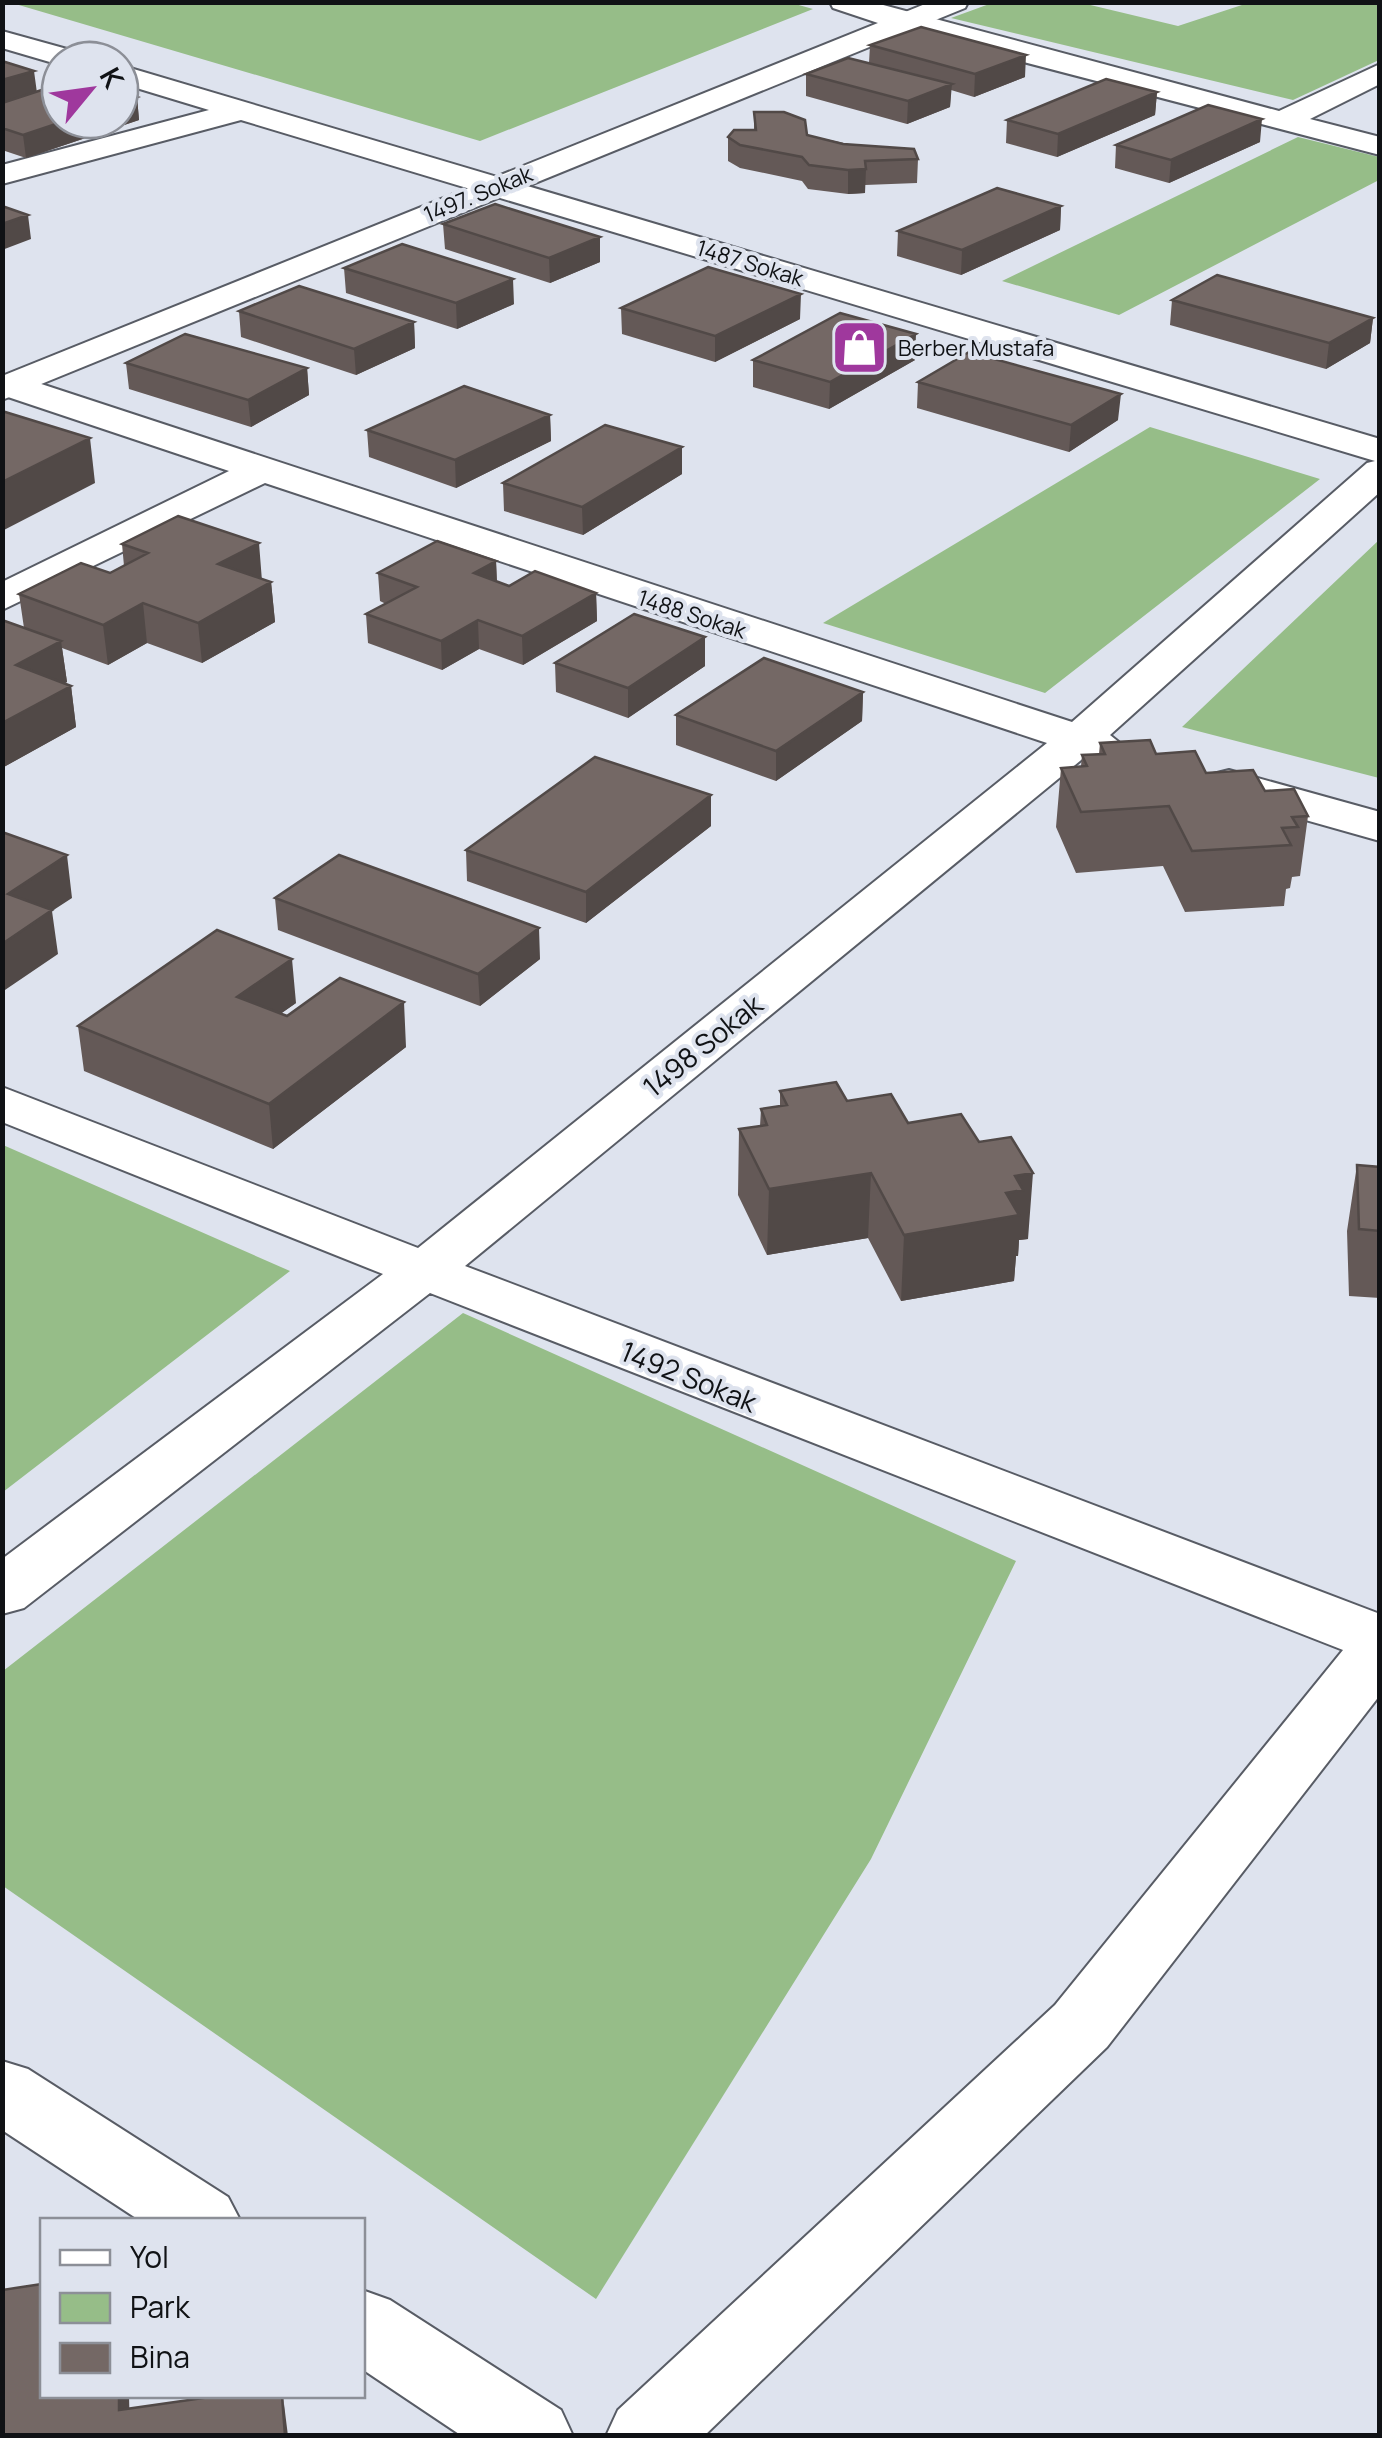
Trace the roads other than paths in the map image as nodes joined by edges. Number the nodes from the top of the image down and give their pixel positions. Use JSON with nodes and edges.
{"nodes":[{"id":1,"x":955,"y":2,"type":"edge"},
{"id":2,"x":878,"y":10,"type":"edge"},
{"id":3,"x":2,"y":38,"type":"edge"},
{"id":4,"x":40,"y":50,"type":"edge"},
{"id":5,"x":1380,"y":73,"type":"edge"},
{"id":6,"x":140,"y":80,"type":"edge"},
{"id":7,"x":243,"y":110,"type":"junction"},
{"id":8,"x":1281,"y":121,"type":"junction"},
{"id":9,"x":1380,"y":146,"type":"edge"},
{"id":10,"x":2,"y":175,"type":"edge"},
{"id":11,"x":460,"y":175,"type":"junction"},
{"id":12,"x":496,"y":186,"type":"junction"},
{"id":13,"x":4,"y":379,"type":"edge"},
{"id":14,"x":1380,"y":452,"type":"edge"},
{"id":15,"x":1380,"y":470,"type":"edge"},
{"id":16,"x":258,"y":471,"type":"junction"},
{"id":17,"x":2,"y":598,"type":"edge"},
{"id":18,"x":1078,"y":740,"type":"junction"},
{"id":19,"x":1134,"y":756,"type":"edge"},
{"id":20,"x":1191,"y":772,"type":"edge"},
{"id":21,"x":1380,"y":827,"type":"edge"},
{"id":22,"x":3,"y":1104,"type":"edge"},
{"id":23,"x":425,"y":1270,"type":"junction"},
{"id":24,"x":2,"y":1592,"type":"edge"},
{"id":25,"x":1380,"y":1639,"type":"edge"},
{"id":26,"x":1380,"y":1650,"type":"edge"},
{"id":27,"x":2,"y":2091,"type":"edge"},
{"id":28,"x":199,"y":2218,"type":"edge"},
{"id":29,"x":365,"y":2327,"type":"edge"},
{"id":30,"x":532,"y":2436,"type":"edge"},
{"id":31,"x":648,"y":2436,"type":"edge"}],
"edges":[{"from":1,"to":2,"type":"street","name":"1497. Sokak"},
{"from":2,"to":8,"type":"street"},
{"from":2,"to":11,"type":"street","name":"1497. Sokak"},
{"from":2,"to":12,"type":"street","name":"1497. Sokak"},
{"from":3,"to":4,"type":"street"},
{"from":5,"to":8,"type":"street"},
{"from":6,"to":7,"type":"street","name":"1487 Sokak"},
{"from":7,"to":10,"type":"street"},
{"from":7,"to":11,"type":"street","name":"1487 Sokak"},
{"from":8,"to":9,"type":"street"},
{"from":11,"to":12,"type":"street","name":"1487 Sokak"},
{"from":11,"to":13,"type":"street","name":"1497. Sokak"},
{"from":12,"to":13,"type":"street","name":"1497. Sokak"},
{"from":12,"to":14,"type":"street","name":"1487 Sokak"},
{"from":13,"to":16,"type":"street","name":"1488 Sokak"},
{"from":15,"to":18,"type":"street","name":"1498 Sokak"},
{"from":16,"to":17,"type":"street"},
{"from":16,"to":18,"type":"street","name":"1488 Sokak"},
{"from":18,"to":19,"type":"street","name":"1488 Sokak"},
{"from":18,"to":23,"type":"street","name":"1498 Sokak"},
{"from":20,"to":21,"type":"street"},
{"from":22,"to":23,"type":"street","name":"1492 Sokak"},
{"from":23,"to":24,"type":"street","name":"1498 Sokak"},
{"from":23,"to":25,"type":"street","name":"1492 Sokak"},
{"from":26,"to":31,"type":"street"},
{"from":27,"to":28,"type":"street"},
{"from":29,"to":30,"type":"street"}]}
